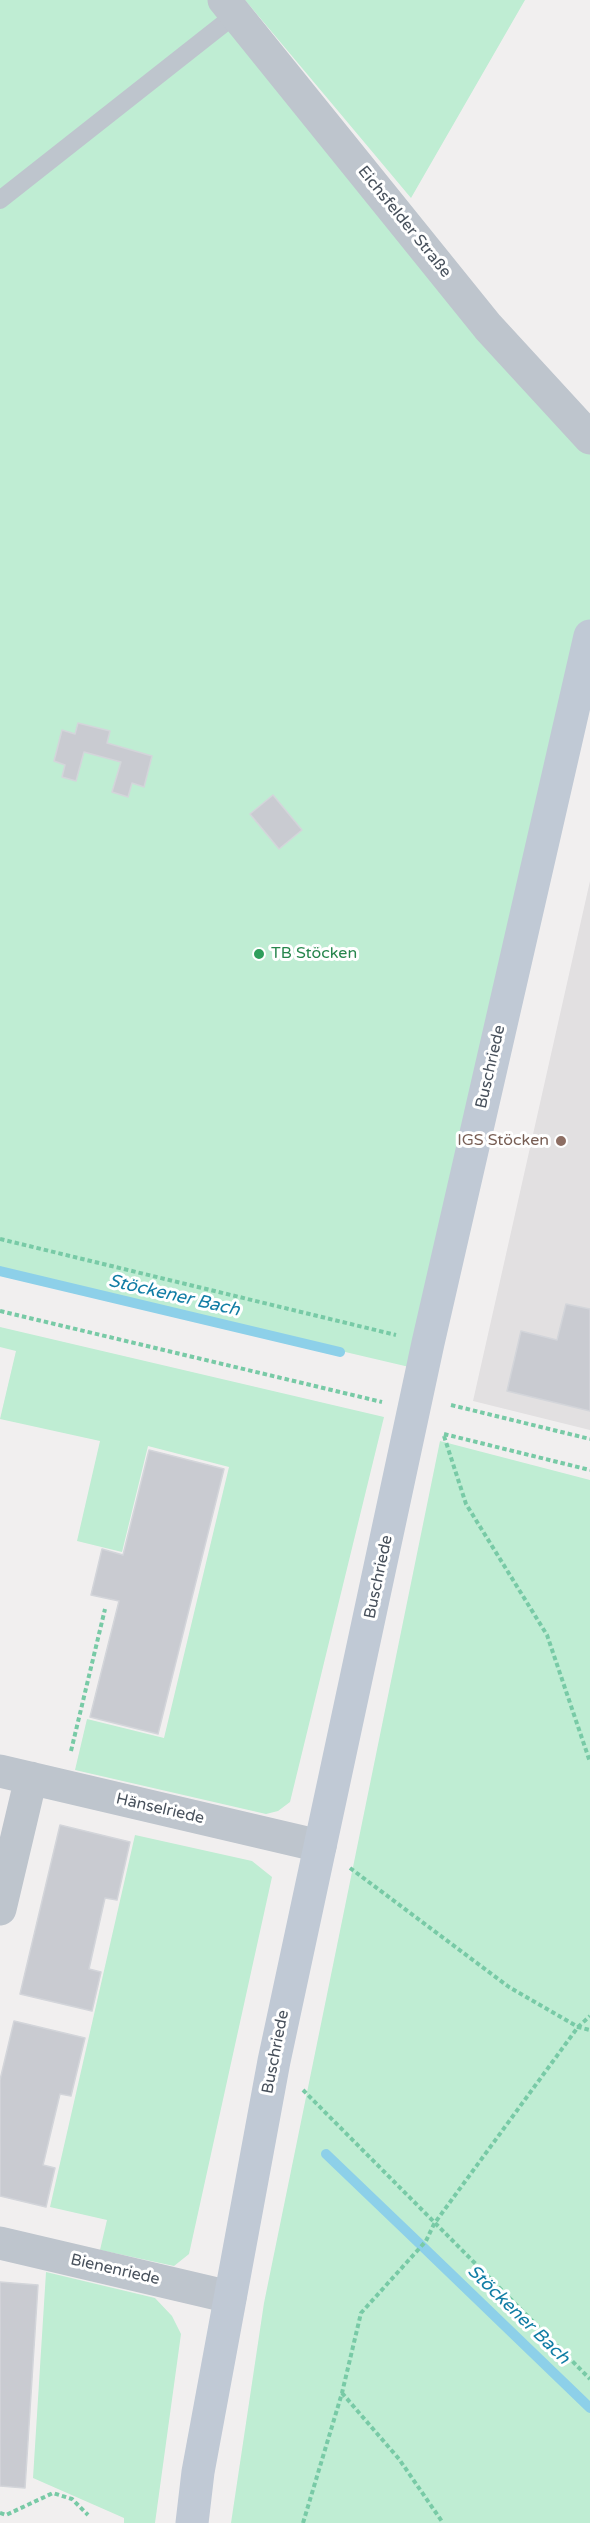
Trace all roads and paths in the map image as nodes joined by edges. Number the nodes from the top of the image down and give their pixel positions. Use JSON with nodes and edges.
{"nodes":[{"id":1,"x":230,"y":7,"type":"edge"},
{"id":2,"x":0,"y":200,"type":"edge"},
{"id":3,"x":590,"y":438,"type":"edge"},
{"id":4,"x":590,"y":636,"type":"edge"},
{"id":5,"x":0,"y":1239,"type":"edge"},
{"id":6,"x":0,"y":1311,"type":"edge"},
{"id":7,"x":428,"y":1342,"type":"junction"},
{"id":8,"x":388,"y":1403,"type":"dead end"},
{"id":9,"x":451,"y":1405,"type":"dead end"},
{"id":10,"x":590,"y":1439,"type":"edge"},
{"id":11,"x":590,"y":1470,"type":"edge"},
{"id":12,"x":105,"y":1609,"type":"dead end"},
{"id":13,"x":590,"y":1762,"type":"edge"},
{"id":14,"x":15,"y":1774,"type":"edge"},
{"id":15,"x":62,"y":1786,"type":"junction"},
{"id":16,"x":320,"y":1846,"type":"junction"},
{"id":17,"x":0,"y":1909,"type":"edge"},
{"id":18,"x":590,"y":2016,"type":"edge"},
{"id":19,"x":578,"y":2027,"type":"junction"},
{"id":20,"x":590,"y":2030,"type":"edge"},
{"id":21,"x":274,"y":2061,"type":"junction"},
{"id":22,"x":434,"y":2224,"type":"junction"},
{"id":23,"x":0,"y":2243,"type":"edge"},
{"id":24,"x":230,"y":2297,"type":"junction"},
{"id":25,"x":590,"y":2379,"type":"edge"},
{"id":26,"x":342,"y":2393,"type":"junction"},
{"id":27,"x":0,"y":2513,"type":"edge"},
{"id":28,"x":88,"y":2515,"type":"dead end"},
{"id":29,"x":192,"y":2523,"type":"edge"},
{"id":30,"x":303,"y":2523,"type":"edge"},
{"id":31,"x":443,"y":2523,"type":"edge"}],
"edges":[{"from":1,"to":2,"type":"lane"},
{"from":1,"to":3,"type":"street","name":"Eichsfelder Straße"},
{"from":4,"to":7,"type":"street","name":"Buschriede"},
{"from":5,"to":7,"type":"path"},
{"from":6,"to":8,"type":"path"},
{"from":7,"to":16,"type":"street","name":"Buschriede"},
{"from":9,"to":10,"type":"path"},
{"from":11,"to":13,"type":"path"},
{"from":12,"to":15,"type":"path"},
{"from":14,"to":15,"type":"street","name":"Hänselriede"},
{"from":14,"to":17,"type":"street"},
{"from":15,"to":16,"type":"street","name":"Hänselriede"},
{"from":16,"to":19,"type":"path"},
{"from":16,"to":21,"type":"street","name":"Buschriede"},
{"from":18,"to":19,"type":"path"},
{"from":19,"to":20,"type":"path"},
{"from":19,"to":22,"type":"path"},
{"from":21,"to":22,"type":"path"},
{"from":21,"to":24,"type":"street","name":"Buschriede"},
{"from":22,"to":25,"type":"path"},
{"from":22,"to":26,"type":"path"},
{"from":23,"to":24,"type":"street","name":"Bienenriede"},
{"from":24,"to":29,"type":"street","name":"Buschriede"},
{"from":26,"to":30,"type":"path"},
{"from":26,"to":31,"type":"path"},
{"from":27,"to":28,"type":"path"}]}
